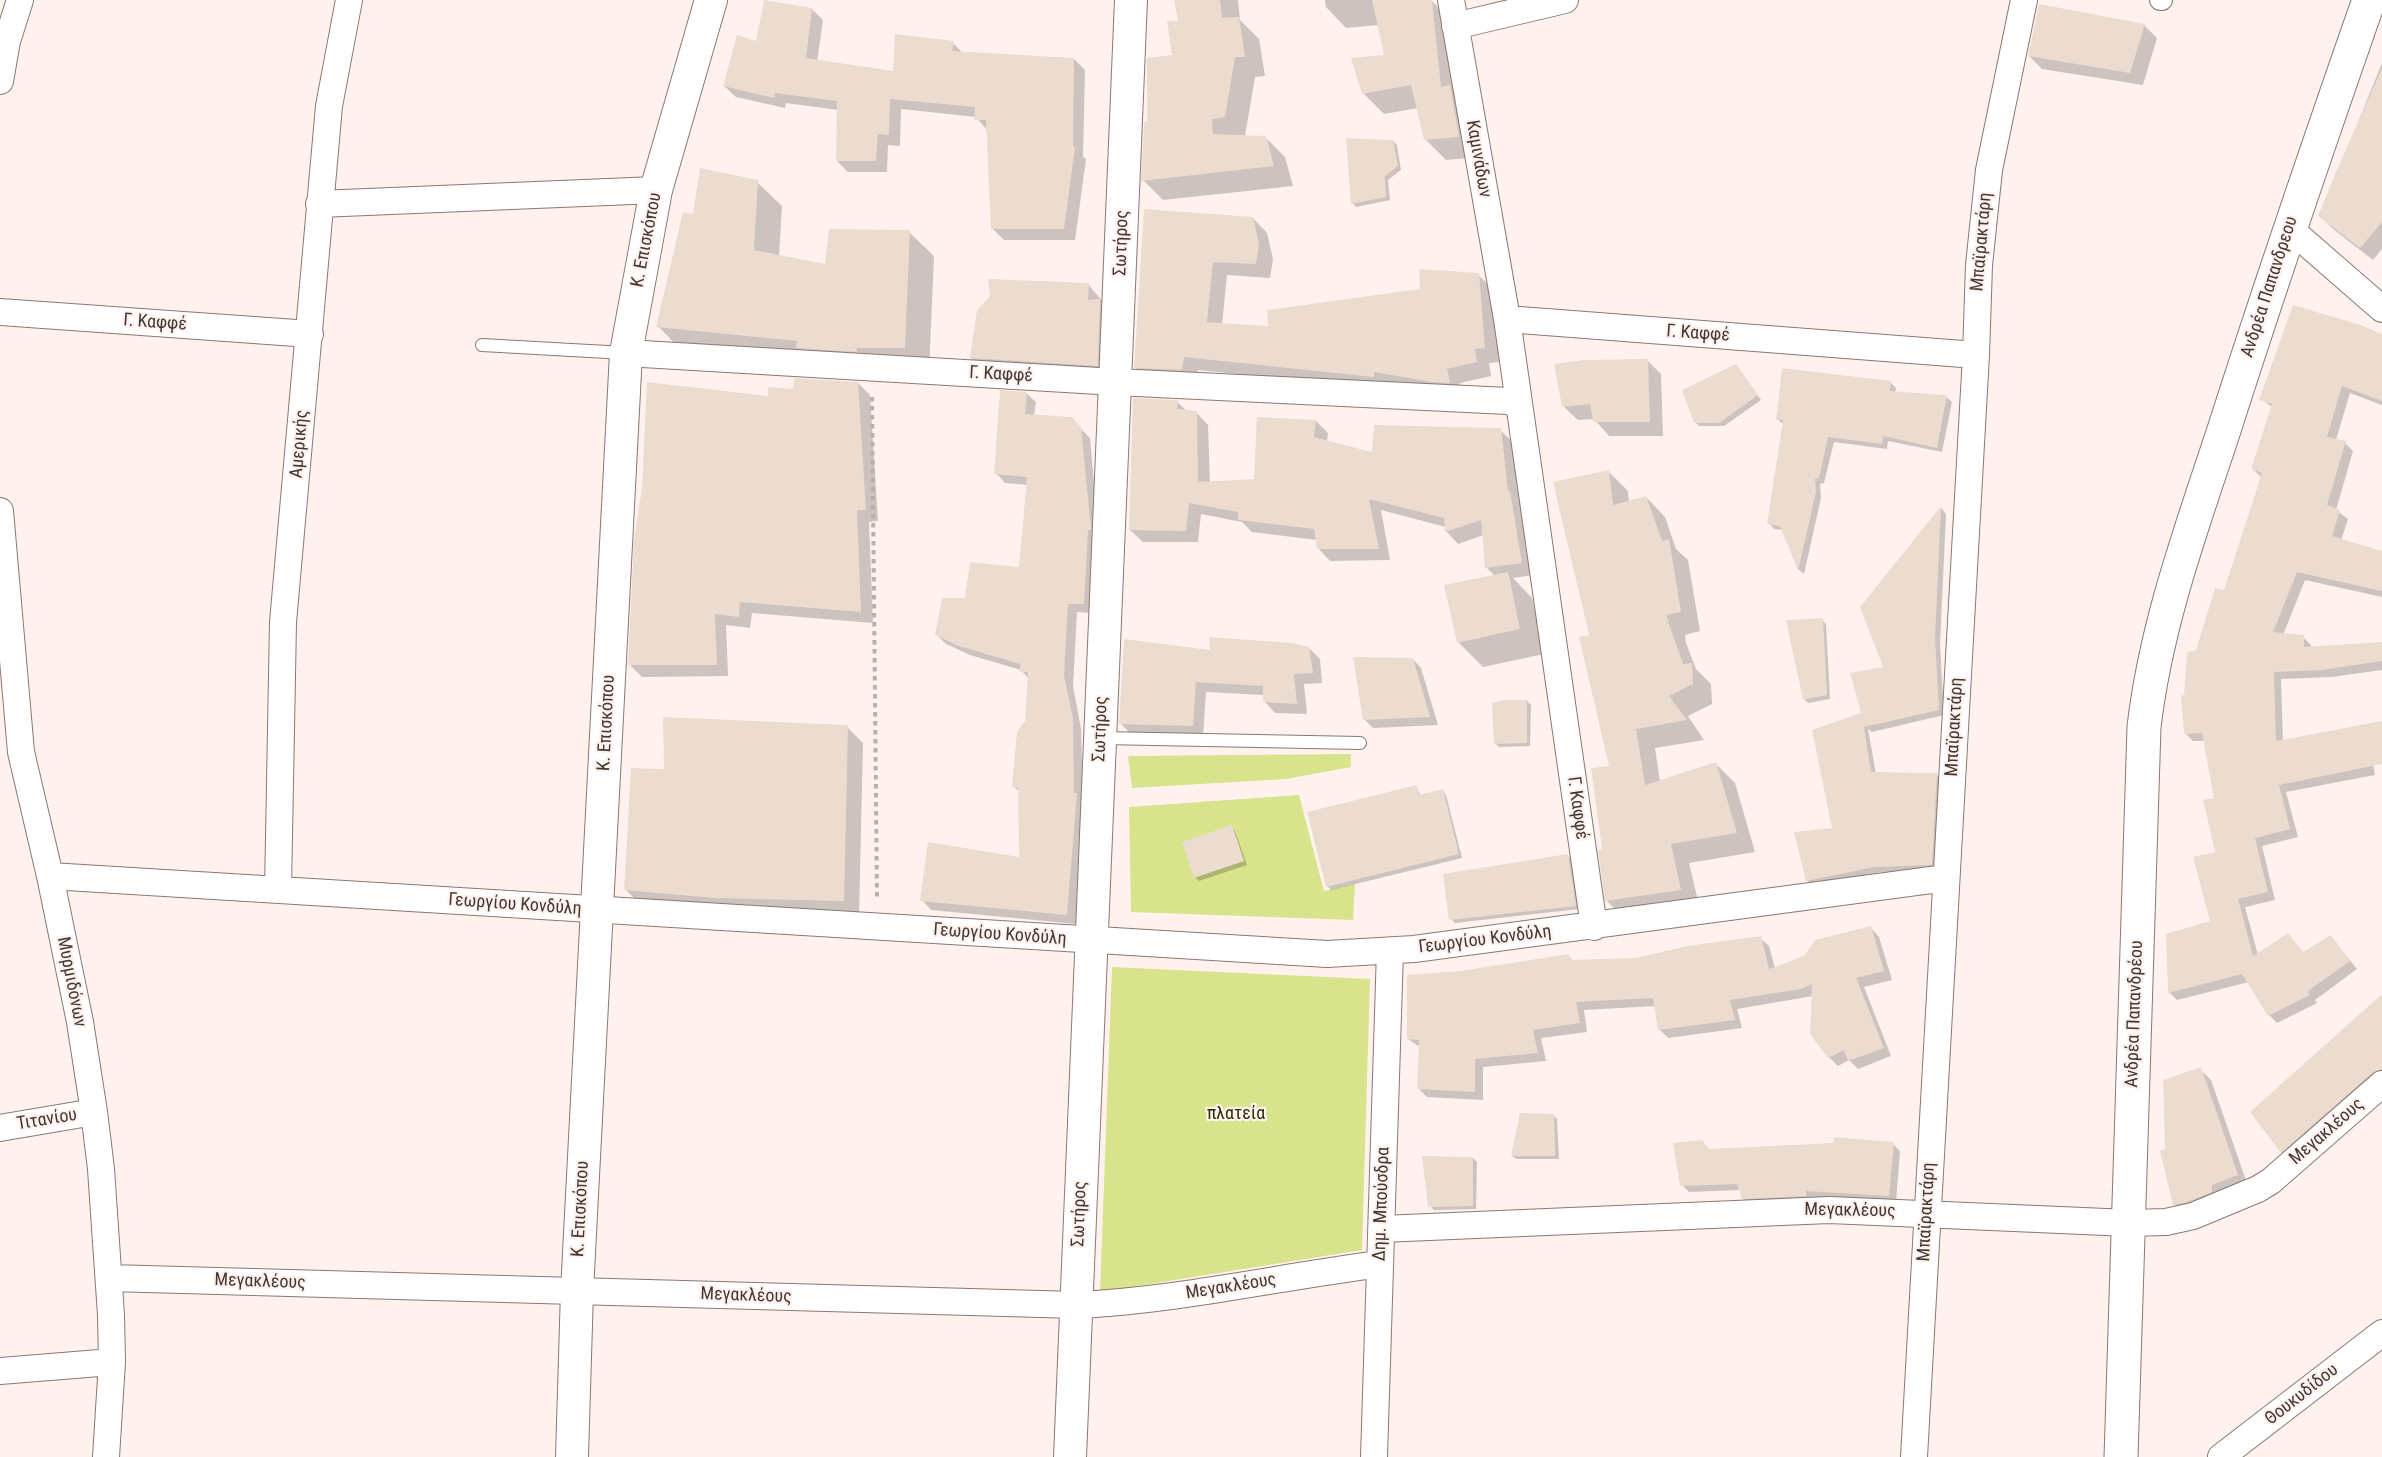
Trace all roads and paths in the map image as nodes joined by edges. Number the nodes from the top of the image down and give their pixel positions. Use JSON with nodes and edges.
{"nodes":[{"id":1,"x":20,"y":0,"type":"edge"},
{"id":2,"x":349,"y":0,"type":"edge"},
{"id":3,"x":711,"y":0,"type":"edge"},
{"id":4,"x":1131,"y":0,"type":"edge"},
{"id":5,"x":1451,"y":0,"type":"edge"},
{"id":6,"x":1565,"y":0,"type":"edge"},
{"id":7,"x":2024,"y":0,"type":"edge"},
{"id":8,"x":2369,"y":0,"type":"edge"},
{"id":9,"x":1455,"y":26,"type":"junction"},
{"id":10,"x":0,"y":81,"type":"edge"},
{"id":11,"x":656,"y":190,"type":"junction"},
{"id":12,"x":319,"y":204,"type":"junction"},
{"id":13,"x":2289,"y":228,"type":"junction"},
{"id":14,"x":2382,"y":309,"type":"edge"},
{"id":15,"x":0,"y":312,"type":"edge"},
{"id":16,"x":1506,"y":318,"type":"junction"},
{"id":17,"x":310,"y":334,"type":"junction"},
{"id":18,"x":482,"y":345,"type":"dead end"},
{"id":19,"x":626,"y":353,"type":"junction"},
{"id":20,"x":1976,"y":355,"type":"junction"},
{"id":21,"x":872,"y":367,"type":"junction"},
{"id":22,"x":1116,"y":381,"type":"junction"},
{"id":23,"x":1519,"y":405,"type":"junction"},
{"id":24,"x":0,"y":511,"type":"edge"},
{"id":25,"x":2176,"y":576,"type":"joint"},
{"id":26,"x":7,"y":677,"type":"edge"},
{"id":27,"x":1101,"y":738,"type":"junction"},
{"id":28,"x":1360,"y":743,"type":"dead end"},
{"id":29,"x":50,"y":876,"type":"junction"},
{"id":30,"x":1946,"y":878,"type":"junction"},
{"id":31,"x":278,"y":890,"type":"junction"},
{"id":32,"x":597,"y":910,"type":"junction"},
{"id":33,"x":877,"y":927,"type":"junction"},
{"id":34,"x":1594,"y":927,"type":"junction"},
{"id":35,"x":1092,"y":941,"type":"junction"},
{"id":36,"x":1390,"y":951,"type":"junction"},
{"id":37,"x":2382,"y":1084,"type":"edge"},
{"id":38,"x":94,"y":1112,"type":"junction"},
{"id":39,"x":0,"y":1128,"type":"edge"},
{"id":40,"x":1927,"y":1213,"type":"junction"},
{"id":41,"x":2129,"y":1223,"type":"junction"},
{"id":42,"x":1382,"y":1229,"type":"junction"},
{"id":43,"x":1380,"y":1264,"type":"junction"},
{"id":44,"x":110,"y":1278,"type":"junction"},
{"id":45,"x":577,"y":1291,"type":"junction"},
{"id":46,"x":1077,"y":1305,"type":"junction"},
{"id":47,"x":2382,"y":1333,"type":"edge"},
{"id":48,"x":112,"y":1362,"type":"junction"},
{"id":49,"x":0,"y":1371,"type":"edge"},
{"id":50,"x":106,"y":1457,"type":"edge"},
{"id":51,"x":572,"y":1457,"type":"edge"},
{"id":52,"x":1070,"y":1457,"type":"edge"},
{"id":53,"x":1374,"y":1457,"type":"edge"},
{"id":54,"x":1914,"y":1457,"type":"edge"},
{"id":55,"x":2121,"y":1457,"type":"edge"},
{"id":56,"x":2221,"y":1457,"type":"edge"}],
"edges":[{"from":1,"to":10,"type":"street"},
{"from":2,"to":12,"type":"street","name":"Αμερικής"},
{"from":3,"to":11,"type":"street","name":"Κ. Επισκόπου"},
{"from":4,"to":22,"type":"street","name":"Σωτήρος"},
{"from":5,"to":9,"type":"street","name":"Καμινάδων"},
{"from":6,"to":9,"type":"street"},
{"from":7,"to":20,"type":"street","name":"Μπαϊρακτάρη"},
{"from":8,"to":13,"type":"main road","name":"Ανδρέα Παπανδρεου"},
{"from":9,"to":16,"type":"street","name":"Καμινάδων"},
{"from":11,"to":12,"type":"street"},
{"from":11,"to":19,"type":"street","name":"Κ. Επισκόπου"},
{"from":12,"to":17,"type":"street","name":"Αμερικής"},
{"from":13,"to":14,"type":"street"},
{"from":13,"to":25,"type":"main road","name":"Ανδρέα Παπανδρεου"},
{"from":15,"to":17,"type":"street","name":"Γ. Καφφέ"},
{"from":16,"to":20,"type":"street","name":"Γ. Καφφέ"},
{"from":16,"to":23,"type":"street","name":"Γ. Καφφέ"},
{"from":17,"to":31,"type":"street","name":"Αμερικής"},
{"from":18,"to":19,"type":"lane","name":"Γ. Καφφέ"},
{"from":19,"to":21,"type":"street","name":"Γ. Καφφέ"},
{"from":19,"to":32,"type":"street","name":"Κ. Επισκόπου"},
{"from":20,"to":30,"type":"street","name":"Μπαϊρακτάρη"},
{"from":21,"to":22,"type":"street","name":"Γ. Καφφέ"},
{"from":21,"to":33,"type":"path"},
{"from":22,"to":23,"type":"street","name":"Γ. Καφφέ"},
{"from":22,"to":27,"type":"street","name":"Σωτήρος"},
{"from":23,"to":34,"type":"street","name":"Γ. Καφφέ"},
{"from":24,"to":26,"type":"street","name":"Μυρμιδόνων"},
{"from":25,"to":41,"type":"main road","name":"Ανδρέα Παπανδρέου"},
{"from":26,"to":29,"type":"street","name":"Μυρμιδόνων"},
{"from":27,"to":28,"type":"lane"},
{"from":27,"to":35,"type":"street","name":"Σωτήρος"},
{"from":29,"to":31,"type":"street","name":"Γεωργίου Κονδύλη"},
{"from":29,"to":38,"type":"street","name":"Μυρμιδόνων"},
{"from":30,"to":34,"type":"street","name":"Γεωργίου Κονδύλη"},
{"from":30,"to":40,"type":"street","name":"Μπαϊρακτάρη"},
{"from":31,"to":32,"type":"street","name":"Γεωργίου Κονδύλη"},
{"from":32,"to":33,"type":"street","name":"Γεωργίου Κονδύλη"},
{"from":32,"to":45,"type":"street","name":"Κ. Επισκόπου"},
{"from":33,"to":35,"type":"street","name":"Γεωργίου Κονδύλη"},
{"from":34,"to":36,"type":"street","name":"Γεωργίου Κονδύλη"},
{"from":35,"to":36,"type":"street","name":"Γεωργίου Κονδύλη"},
{"from":35,"to":46,"type":"street","name":"Σωτήρος"},
{"from":36,"to":42,"type":"street","name":"Δημ. Μπούσδρα"},
{"from":37,"to":41,"type":"street","name":"Μεγακλέους"},
{"from":38,"to":39,"type":"street","name":"Τιτανίου"},
{"from":38,"to":44,"type":"street","name":"Μυρμιδόνων"},
{"from":40,"to":41,"type":"street","name":"Μεγακλέους"},
{"from":40,"to":42,"type":"street","name":"Μεγακλέους"},
{"from":40,"to":54,"type":"street","name":"Μπαϊρακτάρη"},
{"from":41,"to":55,"type":"main road","name":"Ανδρέα Παπανδρέου"},
{"from":42,"to":43,"type":"street","name":"Δημ. Μπούσδρα"},
{"from":43,"to":46,"type":"street","name":"Μεγακλέους"},
{"from":43,"to":53,"type":"street","name":"Δημ. Μπούσδρα"},
{"from":44,"to":45,"type":"street","name":"Μεγακλέους"},
{"from":44,"to":48,"type":"street","name":"Μυρμιδόνων"},
{"from":45,"to":46,"type":"street","name":"Μεγακλέους"},
{"from":45,"to":51,"type":"street","name":"Κ. Επισκόπου"},
{"from":46,"to":52,"type":"street","name":"Σωτήρος"},
{"from":47,"to":56,"type":"street","name":"Θουκυδίδου"},
{"from":48,"to":49,"type":"street"},
{"from":48,"to":50,"type":"street","name":"Μυρμιδόνων"}]}
